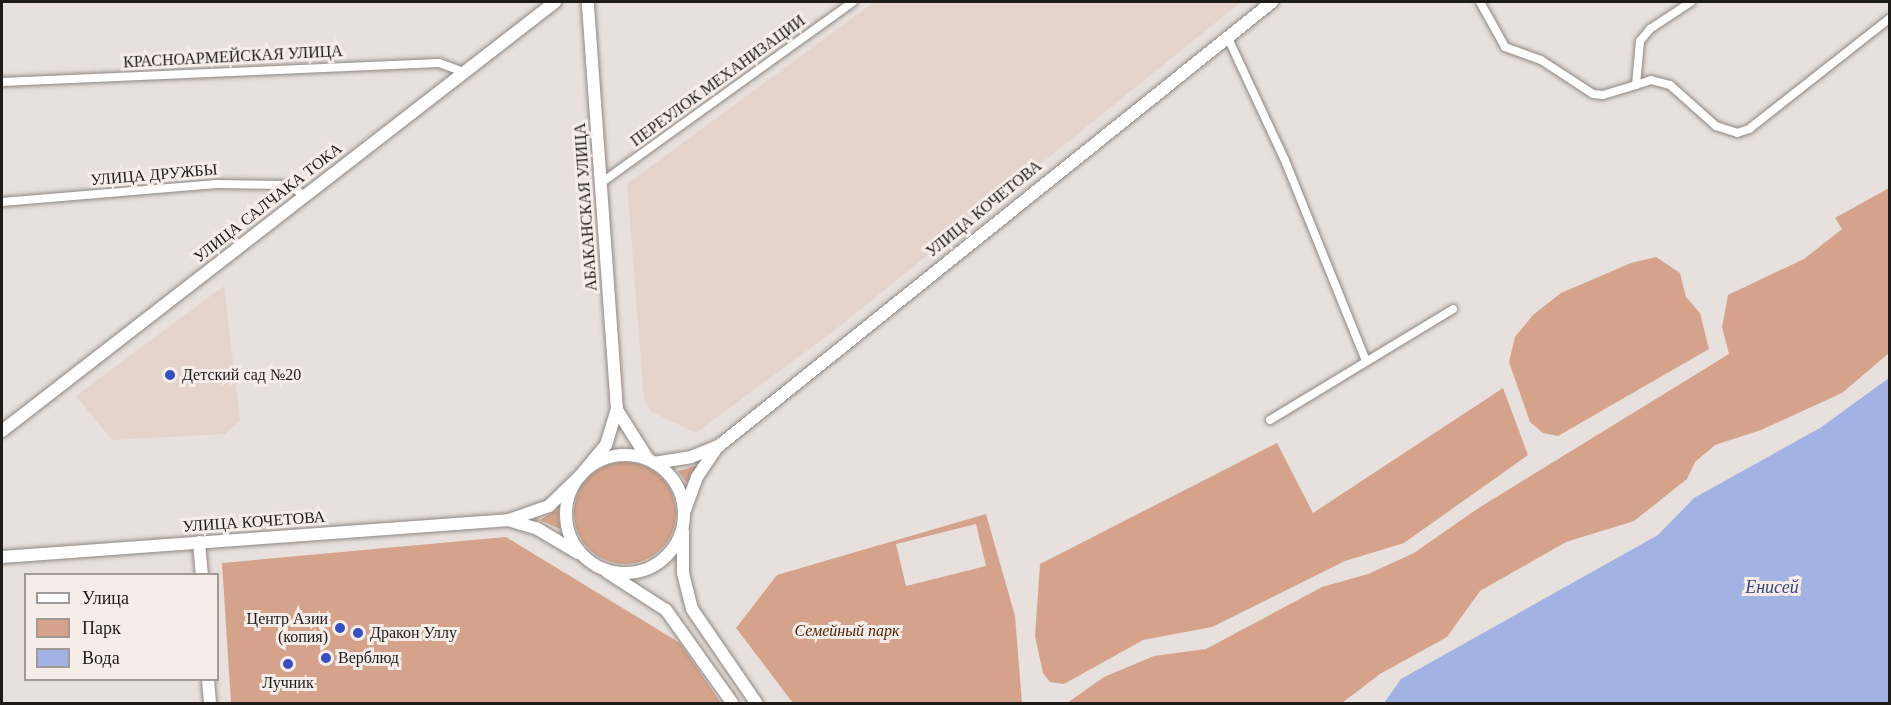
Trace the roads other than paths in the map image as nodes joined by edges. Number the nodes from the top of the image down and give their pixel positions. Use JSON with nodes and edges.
{"nodes":[{"id":1,"x":555,"y":2,"type":"edge"},
{"id":2,"x":588,"y":2,"type":"edge"},
{"id":3,"x":853,"y":2,"type":"edge"},
{"id":4,"x":1272,"y":2,"type":"edge"},
{"id":5,"x":1480,"y":2,"type":"edge"},
{"id":6,"x":1691,"y":2,"type":"edge"},
{"id":7,"x":1890,"y":18,"type":"edge"},
{"id":8,"x":1227,"y":36,"type":"junction"},
{"id":9,"x":464,"y":72,"type":"junction"},
{"id":10,"x":2,"y":82,"type":"edge"},
{"id":11,"x":1636,"y":85,"type":"junction"},
{"id":12,"x":600,"y":183,"type":"junction"},
{"id":13,"x":305,"y":196,"type":"junction"},
{"id":14,"x":2,"y":202,"type":"edge"},
{"id":15,"x":1453,"y":309,"type":"dead end"},
{"id":16,"x":1366,"y":361,"type":"junction"},
{"id":17,"x":617,"y":410,"type":"junction"},
{"id":18,"x":1270,"y":420,"type":"dead end"},
{"id":19,"x":2,"y":431,"type":"edge"},
{"id":20,"x":719,"y":445,"type":"junction"},
{"id":21,"x":651,"y":462,"type":"junction"},
{"id":22,"x":582,"y":473,"type":"junction"},
{"id":23,"x":683,"y":519,"type":"junction"},
{"id":24,"x":510,"y":520,"type":"junction"},
{"id":25,"x":199,"y":542,"type":"junction"},
{"id":26,"x":2,"y":557,"type":"edge"},
{"id":27,"x":596,"y":565,"type":"junction"},
{"id":28,"x":202,"y":573,"type":"edge"},
{"id":29,"x":208,"y":681,"type":"edge"},
{"id":30,"x":210,"y":704,"type":"edge"},
{"id":31,"x":733,"y":704,"type":"edge"},
{"id":32,"x":757,"y":704,"type":"edge"}],
"edges":[{"from":1,"to":9,"type":"main road","name":"УЛИЦА САЛЧАКА ТОКА"},
{"from":2,"to":12,"type":"main road","name":"АБАКАНСКАЯ УЛИЦА"},
{"from":3,"to":12,"type":"street","name":"ПЕРЕУЛОК МЕХАНИЗАЦИИ"},
{"from":4,"to":8,"type":"main road","name":"УЛИЦА КОЧЕТОВА"},
{"from":5,"to":11,"type":"street"},
{"from":6,"to":11,"type":"street"},
{"from":7,"to":11,"type":"street"},
{"from":8,"to":16,"type":"street"},
{"from":8,"to":20,"type":"main road","name":"УЛИЦА КОЧЕТОВА"},
{"from":9,"to":10,"type":"street","name":"КРАСНОАРМЕЙСКАЯ УЛИЦА"},
{"from":9,"to":13,"type":"main road","name":"УЛИЦА САЛЧАКА ТОКА"},
{"from":12,"to":17,"type":"main road","name":"АБАКАНСКАЯ УЛИЦА"},
{"from":13,"to":14,"type":"street","name":"УЛИЦА ДРУЖБЫ"},
{"from":13,"to":19,"type":"main road","name":"УЛИЦА САЛЧАКА ТОКА"},
{"from":15,"to":16,"type":"street"},
{"from":16,"to":18,"type":"street"},
{"from":17,"to":21,"type":"main road","name":"АБАКАНСКАЯ УЛИЦА"},
{"from":17,"to":22,"type":"main road","name":"АБАКАНСКАЯ УЛИЦА"},
{"from":20,"to":21,"type":"main road","name":"УЛИЦА КОЧЕТОВА"},
{"from":20,"to":23,"type":"main road","name":"УЛИЦА КОЧЕТОВА"},
{"from":21,"to":22,"type":"main road"},
{"from":21,"to":23,"type":"main road"},
{"from":22,"to":24,"type":"main road","name":"УЛИЦА КОЧЕТОВА"},
{"from":22,"to":27,"type":"main road"},
{"from":23,"to":27,"type":"main road"},
{"from":23,"to":32,"type":"main road"},
{"from":24,"to":25,"type":"main road","name":"УЛИЦА КОЧЕТОВА"},
{"from":24,"to":27,"type":"main road","name":"УЛИЦА КОЧЕТОВА"},
{"from":25,"to":26,"type":"main road","name":"УЛИЦА КОЧЕТОВА"},
{"from":25,"to":28,"type":"main road"},
{"from":27,"to":31,"type":"main road"},
{"from":29,"to":30,"type":"main road"}]}
